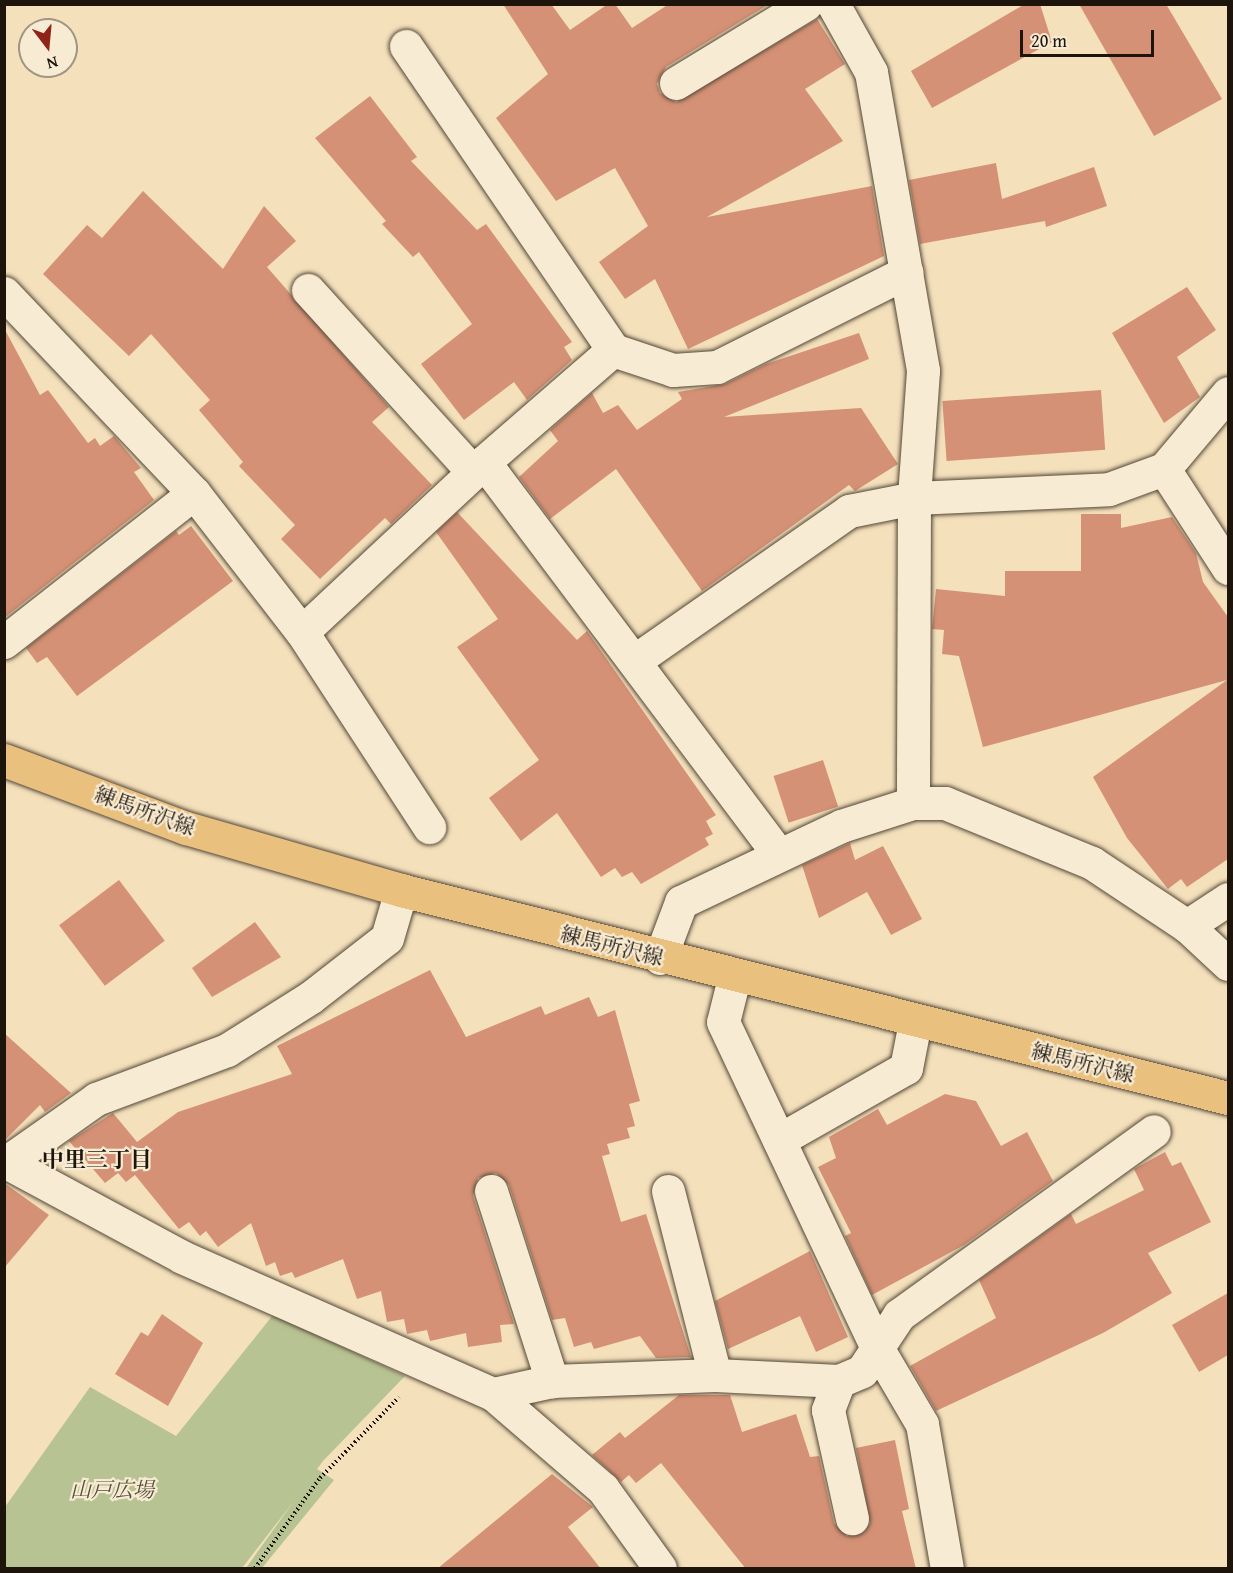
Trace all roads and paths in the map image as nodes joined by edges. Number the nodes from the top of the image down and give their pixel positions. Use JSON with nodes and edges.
{"nodes":[{"id":1,"x":806,"y":4,"type":"edge"},
{"id":2,"x":833,"y":4,"type":"edge"},
{"id":3,"x":406,"y":46,"type":"dead end"},
{"id":4,"x":676,"y":83,"type":"dead end"},
{"id":5,"x":907,"y":272,"type":"junction"},
{"id":6,"x":308,"y":290,"type":"dead end"},
{"id":7,"x":4,"y":293,"type":"edge"},
{"id":8,"x":613,"y":350,"type":"junction"},
{"id":9,"x":1228,"y":393,"type":"edge"},
{"id":10,"x":479,"y":467,"type":"junction"},
{"id":11,"x":1164,"y":469,"type":"junction"},
{"id":12,"x":194,"y":493,"type":"junction"},
{"id":13,"x":914,"y":498,"type":"junction"},
{"id":14,"x":1228,"y":568,"type":"edge"},
{"id":15,"x":302,"y":632,"type":"junction"},
{"id":16,"x":4,"y":642,"type":"edge"},
{"id":17,"x":637,"y":659,"type":"junction"},
{"id":18,"x":4,"y":760,"type":"edge"},
{"id":19,"x":913,"y":803,"type":"junction"},
{"id":20,"x":429,"y":827,"type":"dead end"},
{"id":21,"x":778,"y":854,"type":"junction"},
{"id":22,"x":401,"y":890,"type":"junction"},
{"id":23,"x":1228,"y":899,"type":"edge"},
{"id":24,"x":1187,"y":926,"type":"junction"},
{"id":25,"x":660,"y":958,"type":"junction"},
{"id":26,"x":1228,"y":964,"type":"edge"},
{"id":27,"x":734,"y":978,"type":"junction"},
{"id":28,"x":915,"y":1022,"type":"junction"},
{"id":29,"x":1228,"y":1098,"type":"edge"},
{"id":30,"x":1154,"y":1131,"type":"dead end"},
{"id":31,"x":779,"y":1140,"type":"junction"},
{"id":32,"x":5,"y":1162,"type":"edge"},
{"id":33,"x":491,"y":1191,"type":"dead end"},
{"id":34,"x":668,"y":1191,"type":"dead end"},
{"id":35,"x":875,"y":1344,"type":"junction"},
{"id":36,"x":427,"y":1369,"type":"junction"},
{"id":37,"x":715,"y":1375,"type":"junction"},
{"id":38,"x":839,"y":1381,"type":"junction"},
{"id":39,"x":552,"y":1382,"type":"junction"},
{"id":40,"x":493,"y":1394,"type":"junction"},
{"id":41,"x":852,"y":1518,"type":"dead end"},
{"id":42,"x":255,"y":1569,"type":"edge"},
{"id":43,"x":660,"y":1569,"type":"edge"},
{"id":44,"x":947,"y":1569,"type":"edge"}],
"edges":[{"from":1,"to":4,"type":"street"},
{"from":2,"to":5,"type":"street"},
{"from":3,"to":8,"type":"street"},
{"from":5,"to":8,"type":"street"},
{"from":5,"to":13,"type":"street"},
{"from":6,"to":10,"type":"street"},
{"from":7,"to":12,"type":"street"},
{"from":8,"to":10,"type":"street"},
{"from":9,"to":11,"type":"street"},
{"from":10,"to":15,"type":"street"},
{"from":10,"to":17,"type":"street"},
{"from":11,"to":13,"type":"street"},
{"from":11,"to":14,"type":"street"},
{"from":12,"to":15,"type":"street"},
{"from":12,"to":16,"type":"street"},
{"from":13,"to":17,"type":"street"},
{"from":13,"to":19,"type":"street"},
{"from":15,"to":20,"type":"street"},
{"from":17,"to":21,"type":"street"},
{"from":18,"to":22,"type":"main road","name":"練馬所沢線"},
{"from":19,"to":21,"type":"street"},
{"from":19,"to":24,"type":"street"},
{"from":21,"to":25,"type":"street"},
{"from":22,"to":25,"type":"main road","name":"練馬所沢線"},
{"from":22,"to":32,"type":"street"},
{"from":23,"to":24,"type":"street"},
{"from":24,"to":26,"type":"street"},
{"from":25,"to":27,"type":"main road","name":"練馬所沢線"},
{"from":27,"to":28,"type":"main road","name":"練馬所沢線"},
{"from":27,"to":31,"type":"street"},
{"from":28,"to":29,"type":"main road","name":"練馬所沢線"},
{"from":28,"to":31,"type":"street"},
{"from":30,"to":35,"type":"street"},
{"from":31,"to":35,"type":"street"},
{"from":32,"to":36,"type":"street"},
{"from":33,"to":39,"type":"street"},
{"from":34,"to":37,"type":"street"},
{"from":35,"to":38,"type":"street"},
{"from":35,"to":44,"type":"street"},
{"from":36,"to":40,"type":"street"},
{"from":36,"to":42,"type":"path"},
{"from":37,"to":38,"type":"street"},
{"from":37,"to":39,"type":"street"},
{"from":38,"to":41,"type":"street"},
{"from":39,"to":40,"type":"street"},
{"from":40,"to":43,"type":"street"}]}
